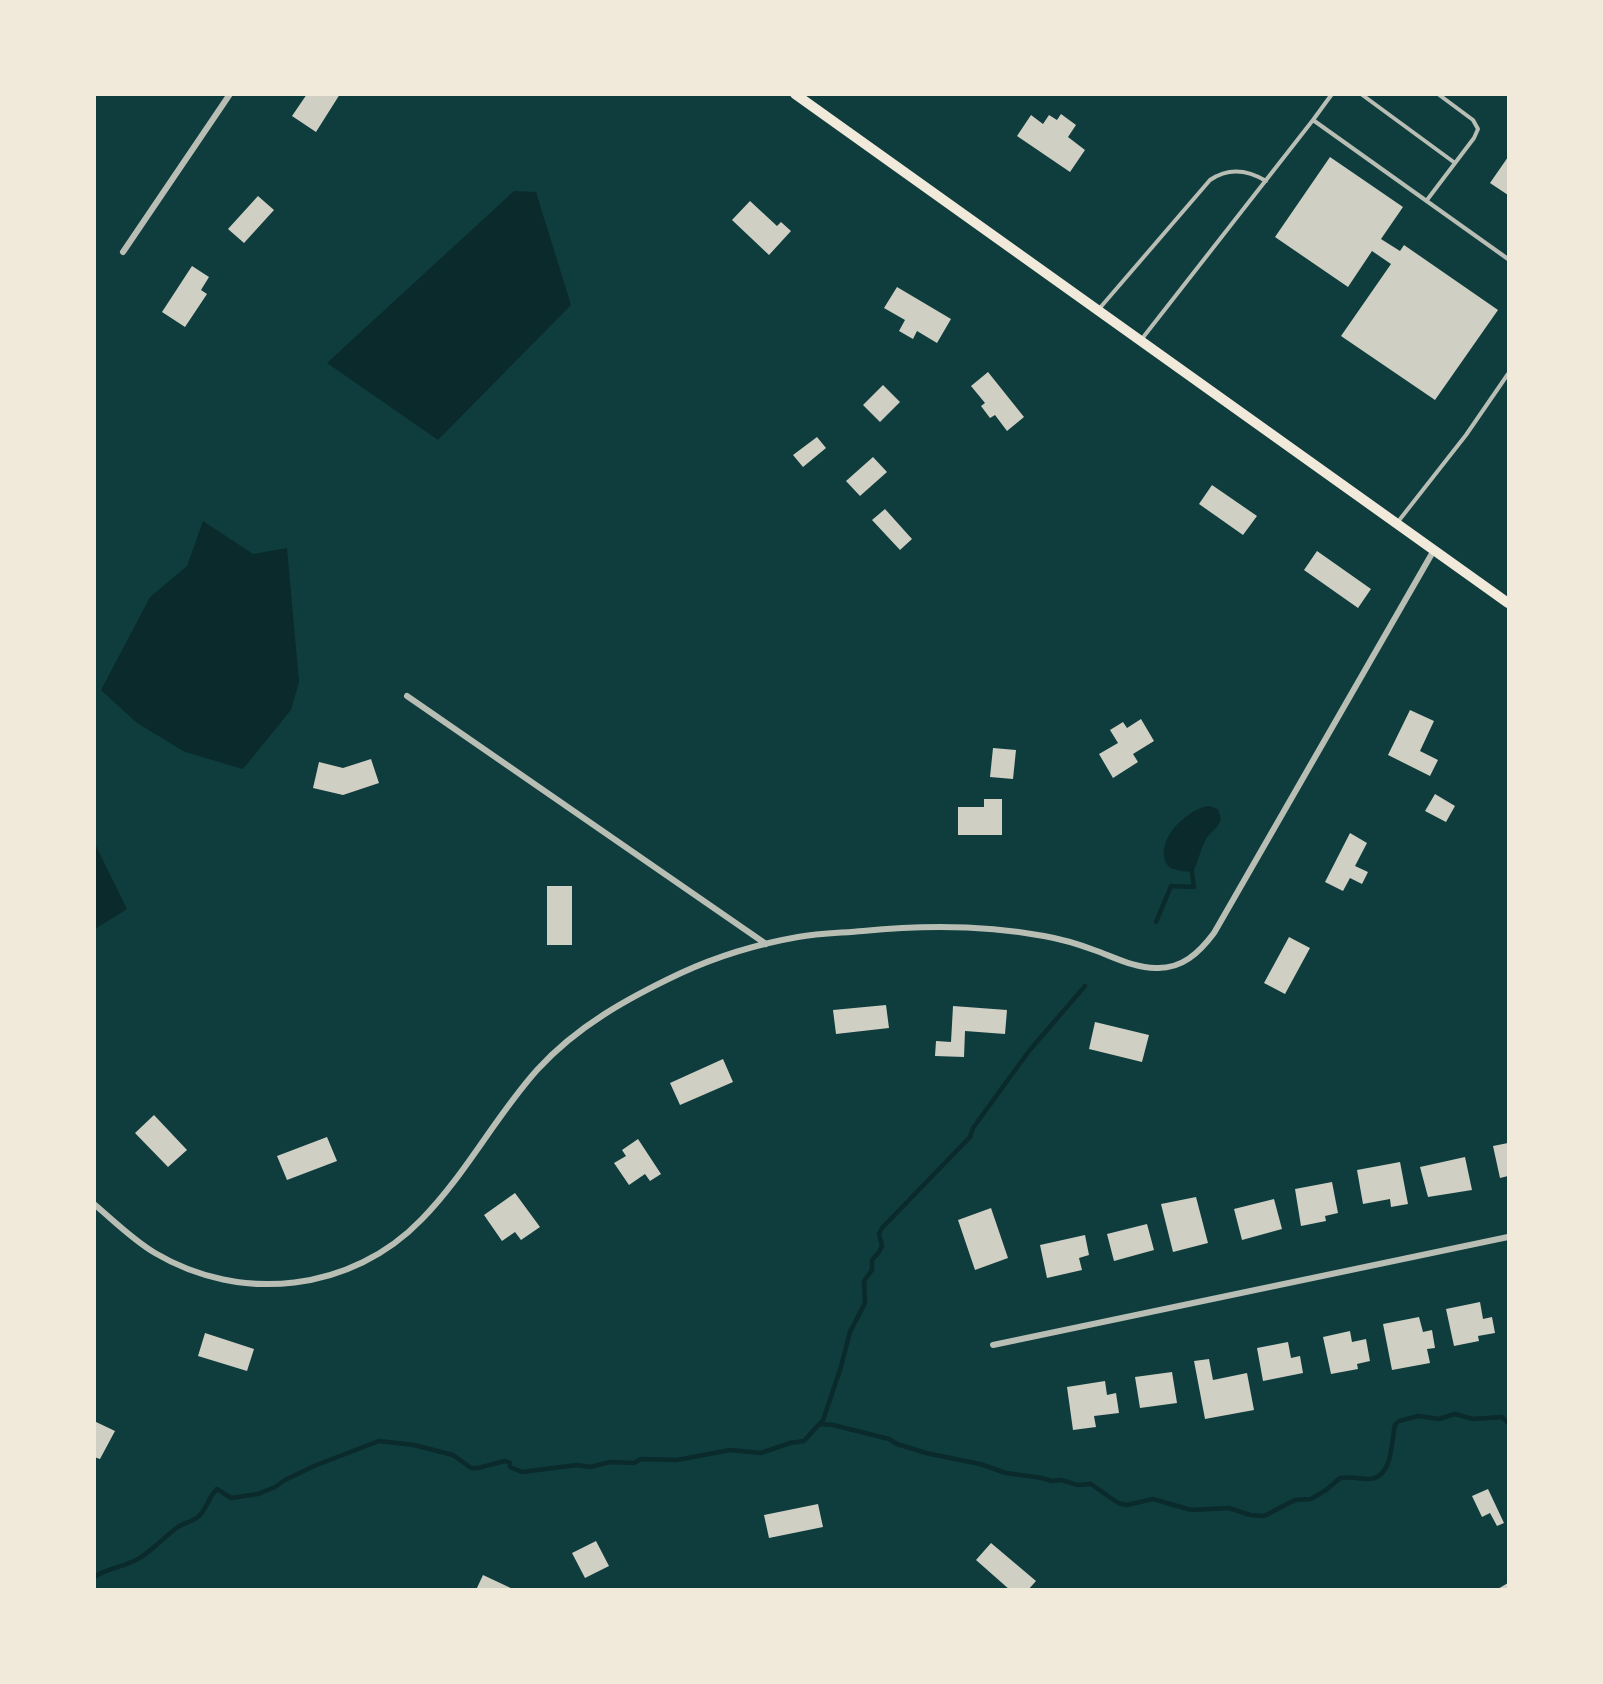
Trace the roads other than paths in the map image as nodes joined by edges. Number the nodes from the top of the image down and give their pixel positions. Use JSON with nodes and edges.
{"nodes":[{"id":1,"x":230,"y":94,"type":"edge"},
{"id":2,"x":795,"y":94,"type":"edge"},
{"id":3,"x":1332,"y":94,"type":"edge"},
{"id":4,"x":1361,"y":94,"type":"edge"},
{"id":5,"x":1438,"y":94,"type":"edge"},
{"id":6,"x":1313,"y":120,"type":"junction"},
{"id":7,"x":1455,"y":163,"type":"junction"},
{"id":8,"x":1266,"y":181,"type":"junction"},
{"id":9,"x":1427,"y":200,"type":"junction"},
{"id":10,"x":123,"y":252,"type":"dead end"},
{"id":11,"x":1509,"y":259,"type":"edge"},
{"id":12,"x":1099,"y":309,"type":"junction"},
{"id":13,"x":1140,"y":341,"type":"junction"},
{"id":14,"x":1509,"y":374,"type":"edge"},
{"id":15,"x":1396,"y":523,"type":"junction"},
{"id":16,"x":1434,"y":550,"type":"junction"},
{"id":17,"x":1509,"y":603,"type":"edge"},
{"id":18,"x":407,"y":696,"type":"dead end"},
{"id":19,"x":766,"y":944,"type":"junction"},
{"id":20,"x":94,"y":1204,"type":"edge"},
{"id":21,"x":1509,"y":1237,"type":"edge"},
{"id":22,"x":993,"y":1345,"type":"dead end"}],
"edges":[{"from":1,"to":10,"type":"street"},
{"from":2,"to":12,"type":"main road"},
{"from":3,"to":6,"type":"lane"},
{"from":4,"to":7,"type":"lane"},
{"from":5,"to":7,"type":"lane"},
{"from":6,"to":8,"type":"lane"},
{"from":6,"to":9,"type":"lane"},
{"from":7,"to":9,"type":"lane"},
{"from":8,"to":12,"type":"lane"},
{"from":8,"to":13,"type":"lane"},
{"from":9,"to":11,"type":"lane"},
{"from":12,"to":13,"type":"main road"},
{"from":13,"to":15,"type":"main road"},
{"from":14,"to":15,"type":"lane"},
{"from":15,"to":16,"type":"main road"},
{"from":16,"to":17,"type":"main road"},
{"from":16,"to":19,"type":"street"},
{"from":18,"to":19,"type":"street"},
{"from":19,"to":20,"type":"street"},
{"from":21,"to":22,"type":"street"}]}
